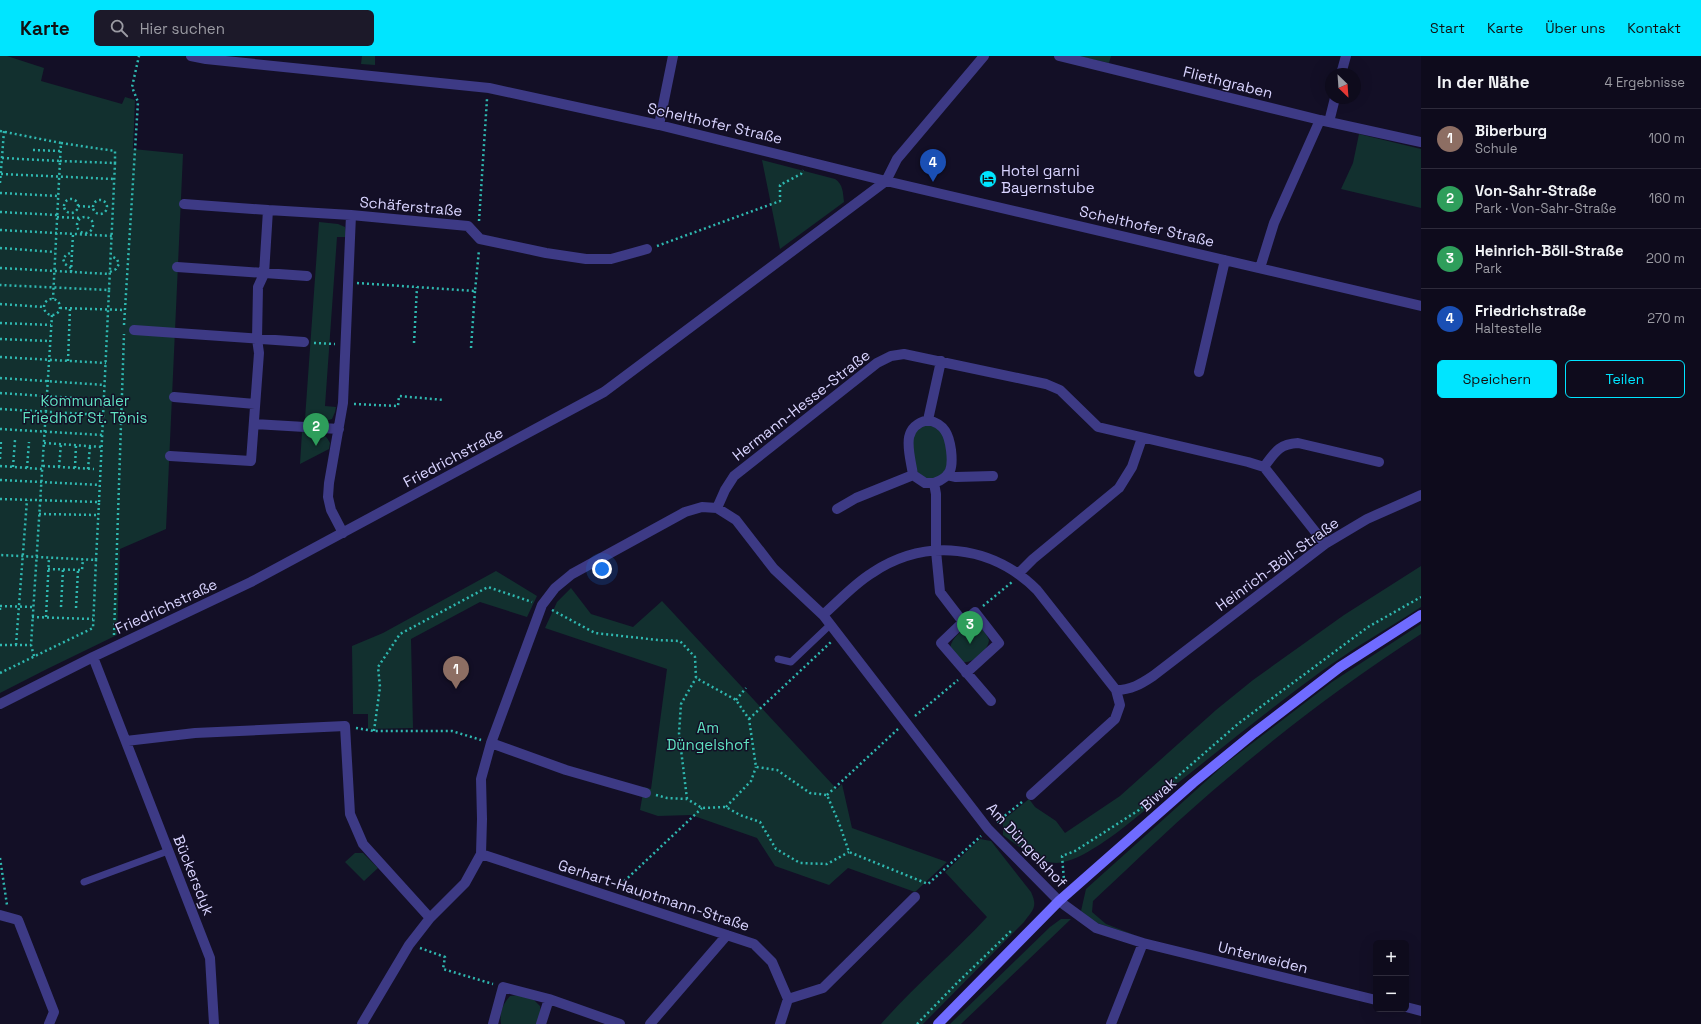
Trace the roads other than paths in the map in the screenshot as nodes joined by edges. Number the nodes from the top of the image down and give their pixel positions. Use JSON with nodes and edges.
{"nodes":[{"id":1,"x":191,"y":56,"type":"edge"},
{"id":2,"x":672,"y":56,"type":"edge"},
{"id":3,"x":984,"y":56,"type":"edge"},
{"id":4,"x":1059,"y":56,"type":"edge"},
{"id":5,"x":1346,"y":56,"type":"edge"},
{"id":6,"x":1343,"y":68,"type":"edge"},
{"id":7,"x":1332,"y":104,"type":"edge"},
{"id":8,"x":1325,"y":121,"type":"junction"},
{"id":9,"x":659,"y":125,"type":"junction"},
{"id":10,"x":1421,"y":142,"type":"edge"},
{"id":11,"x":886,"y":181,"type":"junction"},
{"id":12,"x":184,"y":204,"type":"dead end"},
{"id":13,"x":268,"y":210,"type":"junction"},
{"id":14,"x":351,"y":215,"type":"junction"},
{"id":15,"x":647,"y":249,"type":"road end"},
{"id":16,"x":1225,"y":260,"type":"junction"},
{"id":17,"x":177,"y":267,"type":"dead end"},
{"id":18,"x":1260,"y":268,"type":"junction"},
{"id":19,"x":264,"y":274,"type":"junction"},
{"id":20,"x":307,"y":276,"type":"dead end"},
{"id":21,"x":1421,"y":306,"type":"edge"},
{"id":22,"x":134,"y":330,"type":"dead end"},
{"id":23,"x":257,"y":339,"type":"junction"},
{"id":24,"x":304,"y":342,"type":"road end"},
{"id":25,"x":941,"y":361,"type":"junction"},
{"id":26,"x":1199,"y":372,"type":"dead end"},
{"id":27,"x":174,"y":397,"type":"dead end"},
{"id":28,"x":255,"y":404,"type":"junction"},
{"id":29,"x":928,"y":420,"type":"junction"},
{"id":30,"x":254,"y":424,"type":"junction"},
{"id":31,"x":339,"y":429,"type":"junction"},
{"id":32,"x":1142,"y":438,"type":"junction"},
{"id":33,"x":170,"y":456,"type":"dead end"},
{"id":34,"x":1379,"y":462,"type":"dead end"},
{"id":35,"x":1264,"y":467,"type":"junction"},
{"id":36,"x":912,"y":475,"type":"junction"},
{"id":37,"x":947,"y":475,"type":"junction"},
{"id":38,"x":993,"y":476,"type":"dead end"},
{"id":39,"x":934,"y":483,"type":"junction"},
{"id":40,"x":1421,"y":495,"type":"edge"},
{"id":41,"x":717,"y":508,"type":"junction"},
{"id":42,"x":837,"y":509,"type":"dead end"},
{"id":43,"x":343,"y":533,"type":"junction"},
{"id":44,"x":1325,"y":544,"type":"junction"},
{"id":45,"x":936,"y":551,"type":"junction"},
{"id":46,"x":1019,"y":573,"type":"junction"},
{"id":47,"x":823,"y":615,"type":"junction"},
{"id":48,"x":1421,"y":615,"type":"edge"},
{"id":49,"x":963,"y":622,"type":"junction"},
{"id":50,"x":831,"y":624,"type":"junction"},
{"id":51,"x":93,"y":657,"type":"junction"},
{"id":52,"x":778,"y":659,"type":"dead end"},
{"id":53,"x":966,"y":673,"type":"junction"},
{"id":54,"x":1116,"y":690,"type":"junction"},
{"id":55,"x":991,"y":702,"type":"dead end"},
{"id":56,"x":0,"y":704,"type":"edge"},
{"id":57,"x":126,"y":741,"type":"junction"},
{"id":58,"x":491,"y":743,"type":"junction"},
{"id":59,"x":646,"y":793,"type":"road end"},
{"id":60,"x":1031,"y":795,"type":"road end"},
{"id":61,"x":168,"y":851,"type":"junction"},
{"id":62,"x":481,"y":854,"type":"junction"},
{"id":63,"x":84,"y":882,"type":"dead end"},
{"id":64,"x":915,"y":898,"type":"dead end"},
{"id":65,"x":1059,"y":901,"type":"junction"},
{"id":66,"x":4,"y":916,"type":"edge"},
{"id":67,"x":430,"y":918,"type":"junction"},
{"id":68,"x":727,"y":935,"type":"junction"},
{"id":69,"x":1143,"y":943,"type":"junction"},
{"id":70,"x":549,"y":999,"type":"junction"},
{"id":71,"x":788,"y":999,"type":"junction"},
{"id":72,"x":1373,"y":999,"type":"edge"},
{"id":73,"x":1409,"y":1008,"type":"edge"},
{"id":74,"x":1421,"y":1011,"type":"edge"},
{"id":75,"x":49,"y":1024,"type":"edge"},
{"id":76,"x":214,"y":1024,"type":"edge"},
{"id":77,"x":362,"y":1024,"type":"edge"},
{"id":78,"x":493,"y":1024,"type":"edge"},
{"id":79,"x":540,"y":1024,"type":"edge"},
{"id":80,"x":616,"y":1024,"type":"edge"},
{"id":81,"x":650,"y":1024,"type":"edge"},
{"id":82,"x":780,"y":1024,"type":"edge"},
{"id":83,"x":938,"y":1024,"type":"edge"},
{"id":84,"x":1111,"y":1024,"type":"edge"}],
"edges":[{"from":1,"to":9,"type":"street","name":"Schelthofer Straße"},
{"from":2,"to":9,"type":"street"},
{"from":3,"to":11,"type":"street"},
{"from":4,"to":8,"type":"street","name":"Fliethgraben"},
{"from":5,"to":6,"type":"street"},
{"from":7,"to":8,"type":"street"},
{"from":8,"to":10,"type":"street","name":"Fliethgraben"},
{"from":8,"to":18,"type":"street"},
{"from":9,"to":11,"type":"street","name":"Schelthofer Straße"},
{"from":11,"to":16,"type":"street","name":"Schelthofer Straße"},
{"from":11,"to":43,"type":"street","name":"Friedrichstraße"},
{"from":12,"to":13,"type":"street"},
{"from":13,"to":14,"type":"street"},
{"from":13,"to":19,"type":"street"},
{"from":14,"to":15,"type":"street","name":"Schäferstraße"},
{"from":14,"to":31,"type":"street","name":"Schäferstraße"},
{"from":16,"to":18,"type":"street","name":"Schelthofer Straße"},
{"from":16,"to":26,"type":"street","name":"Schelthofer Straße"},
{"from":17,"to":19,"type":"street"},
{"from":18,"to":21,"type":"street","name":"Schelthofer Straße"},
{"from":19,"to":20,"type":"street"},
{"from":19,"to":23,"type":"street"},
{"from":22,"to":23,"type":"street"},
{"from":23,"to":24,"type":"street"},
{"from":23,"to":28,"type":"street"},
{"from":25,"to":29,"type":"street"},
{"from":25,"to":32,"type":"street","name":"Hermann-Hesse-Straße"},
{"from":25,"to":41,"type":"street","name":"Hermann-Hesse-Straße"},
{"from":27,"to":28,"type":"street"},
{"from":28,"to":30,"type":"street"},
{"from":29,"to":36,"type":"street"},
{"from":29,"to":37,"type":"street"},
{"from":30,"to":31,"type":"street"},
{"from":30,"to":33,"type":"street"},
{"from":31,"to":43,"type":"street","name":"Schäferstraße"},
{"from":32,"to":35,"type":"street","name":"Hermann-Hesse-Straße"},
{"from":32,"to":46,"type":"street"},
{"from":34,"to":35,"type":"street"},
{"from":35,"to":44,"type":"street"},
{"from":36,"to":39,"type":"street"},
{"from":36,"to":42,"type":"street"},
{"from":37,"to":38,"type":"street"},
{"from":37,"to":39,"type":"street"},
{"from":39,"to":45,"type":"street"},
{"from":40,"to":44,"type":"street","name":"Heinrich-Böll-Straße"},
{"from":41,"to":47,"type":"street","name":"Am Düngelshof"},
{"from":41,"to":58,"type":"street"},
{"from":43,"to":51,"type":"street","name":"Friedrichstraße"},
{"from":44,"to":54,"type":"street","name":"Heinrich-Böll-Straße"},
{"from":45,"to":46,"type":"street"},
{"from":45,"to":47,"type":"street"},
{"from":45,"to":49,"type":"street"},
{"from":46,"to":54,"type":"street"},
{"from":47,"to":50,"type":"street","name":"Am Düngelshof"},
{"from":48,"to":65,"type":"street","name":"Biwak"},
{"from":49,"to":53,"type":"street"},
{"from":49,"to":53,"type":"street"},
{"from":50,"to":52,"type":"lane"},
{"from":50,"to":65,"type":"street","name":"Am Düngelshof"},
{"from":51,"to":56,"type":"street","name":"Friedrichstraße"},
{"from":51,"to":57,"type":"street","name":"Bückersdyk"},
{"from":53,"to":55,"type":"street"},
{"from":54,"to":60,"type":"street"},
{"from":57,"to":61,"type":"street","name":"Bückersdyk"},
{"from":57,"to":67,"type":"street"},
{"from":58,"to":59,"type":"street"},
{"from":58,"to":62,"type":"street"},
{"from":61,"to":63,"type":"lane"},
{"from":61,"to":76,"type":"street","name":"Bückersdyk"},
{"from":62,"to":67,"type":"street"},
{"from":62,"to":68,"type":"street","name":"Gerhart-Hauptmann-Straße"},
{"from":64,"to":71,"type":"street"},
{"from":65,"to":69,"type":"street","name":"Unterweiden"},
{"from":65,"to":83,"type":"street","name":"Biwak"},
{"from":66,"to":75,"type":"street"},
{"from":67,"to":77,"type":"street"},
{"from":68,"to":71,"type":"street","name":"Gerhart-Hauptmann-Straße"},
{"from":68,"to":81,"type":"street"},
{"from":69,"to":72,"type":"street","name":"Unterweiden"},
{"from":69,"to":84,"type":"street"},
{"from":70,"to":78,"type":"street"},
{"from":70,"to":79,"type":"street"},
{"from":70,"to":80,"type":"street"},
{"from":71,"to":82,"type":"street"},
{"from":73,"to":74,"type":"street"}]}
